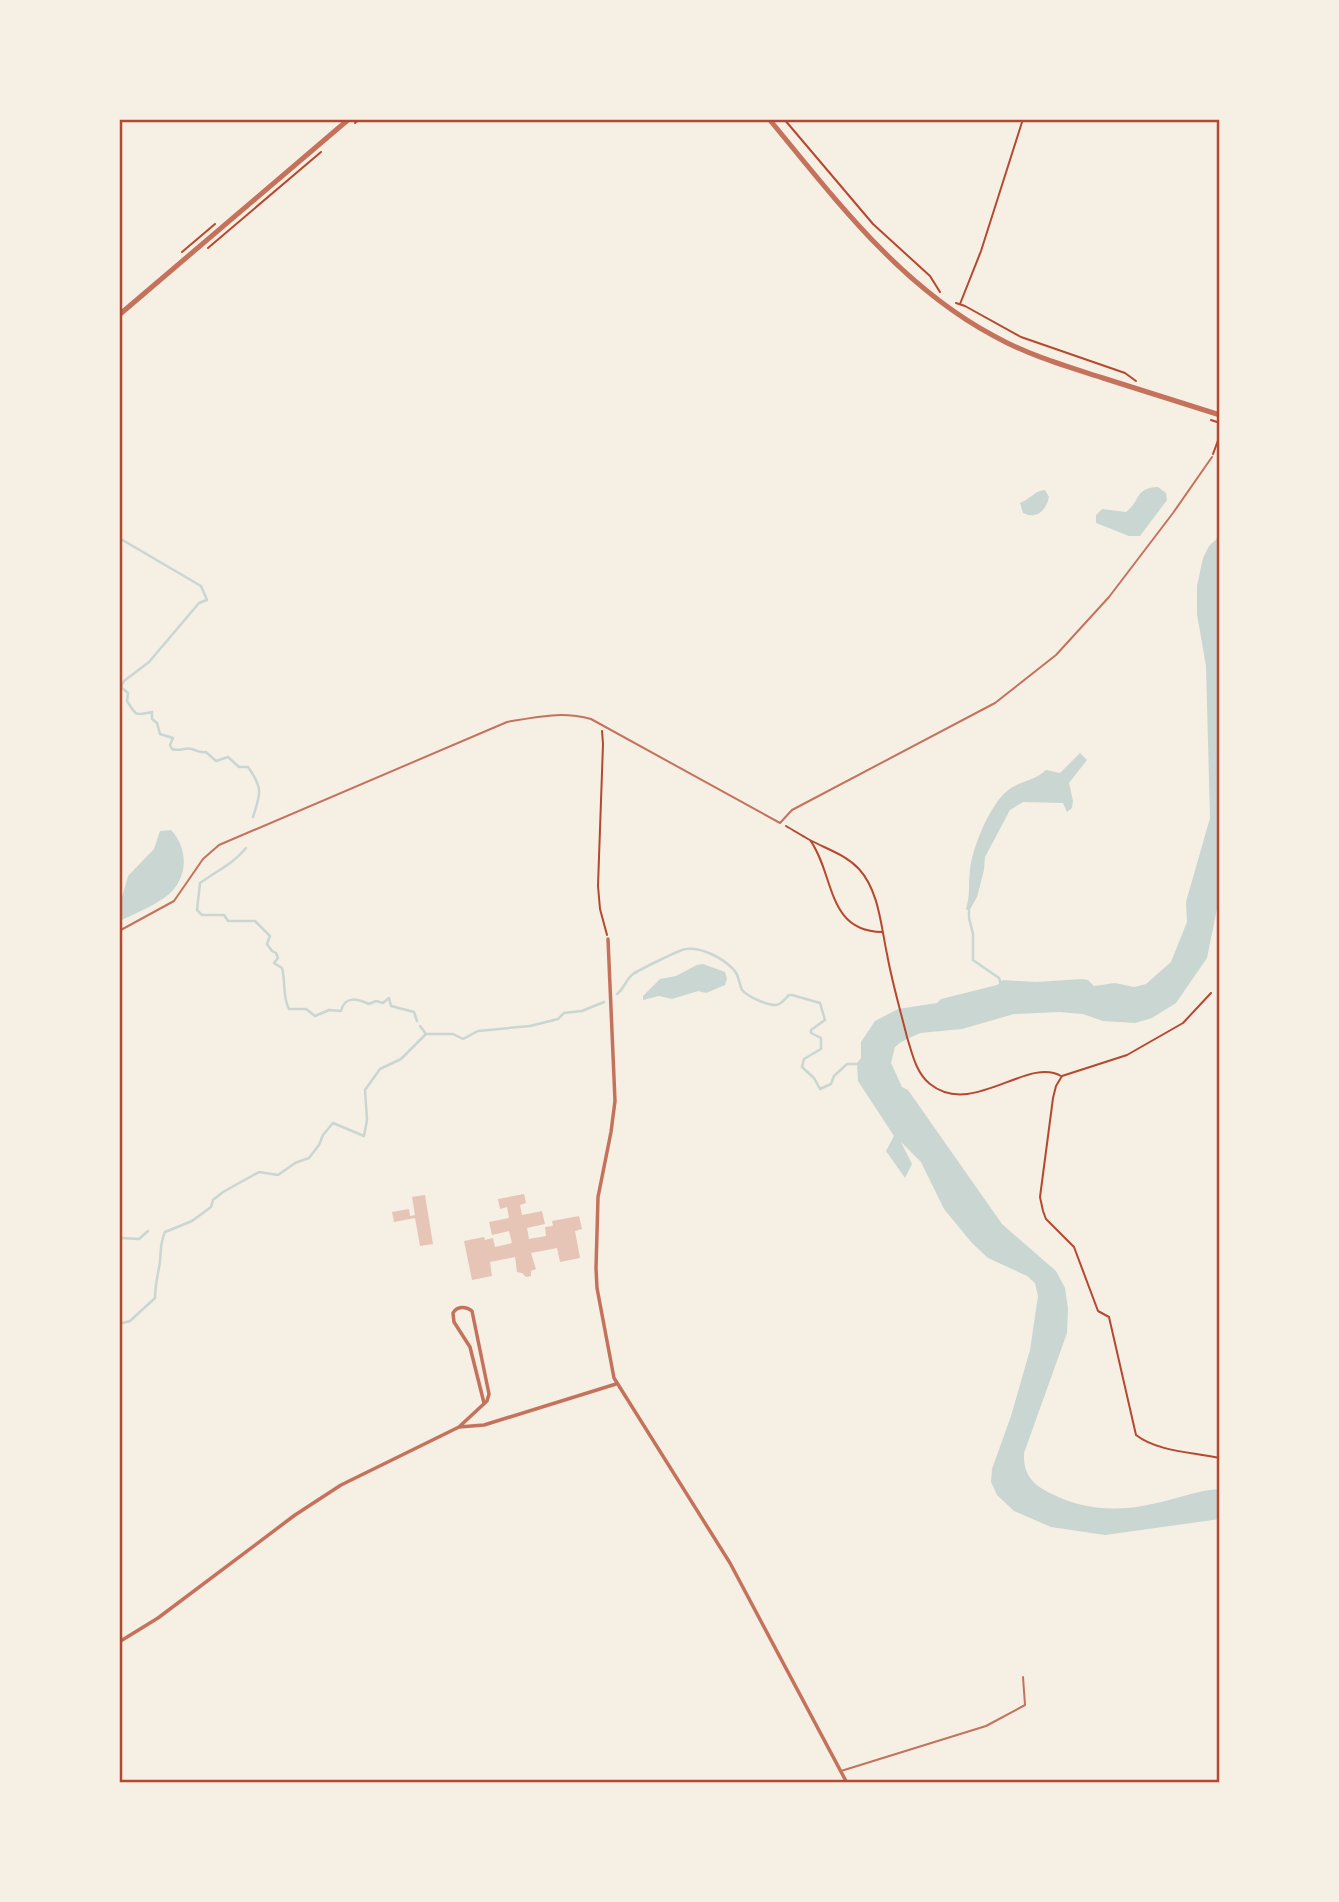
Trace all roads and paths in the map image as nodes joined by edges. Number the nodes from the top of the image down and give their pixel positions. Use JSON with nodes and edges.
{"nodes":[{"id":1,"x":349,"y":119,"type":"edge"},
{"id":2,"x":769,"y":119,"type":"edge"},
{"id":3,"x":784,"y":119,"type":"edge"},
{"id":4,"x":1023,"y":119,"type":"edge"},
{"id":5,"x":943,"y":296,"type":"dead end"},
{"id":6,"x":953,"y":302,"type":"dead end"},
{"id":7,"x":960,"y":304,"type":"junction"},
{"id":8,"x":119,"y":316,"type":"edge"},
{"id":9,"x":1137,"y":382,"type":"dead end"},
{"id":10,"x":1220,"y":415,"type":"edge"},
{"id":11,"x":1220,"y":435,"type":"edge"},
{"id":12,"x":1212,"y":457,"type":"joint"},
{"id":13,"x":601,"y":724,"type":"junction"},
{"id":14,"x":780,"y":823,"type":"junction"},
{"id":15,"x":809,"y":840,"type":"junction"},
{"id":16,"x":119,"y":930,"type":"edge"},
{"id":17,"x":883,"y":932,"type":"junction"},
{"id":18,"x":608,"y":939,"type":"joint"},
{"id":19,"x":1211,"y":993,"type":"dead end"},
{"id":20,"x":1062,"y":1076,"type":"junction"},
{"id":21,"x":616,"y":1384,"type":"junction"},
{"id":22,"x":484,"y":1404,"type":"junction"},
{"id":23,"x":459,"y":1427,"type":"junction"},
{"id":24,"x":1220,"y":1458,"type":"edge"},
{"id":25,"x":119,"y":1642,"type":"edge"},
{"id":26,"x":1023,"y":1677,"type":"dead end"},
{"id":27,"x":840,"y":1771,"type":"junction"},
{"id":28,"x":847,"y":1783,"type":"edge"}],
"edges":[{"from":1,"to":8,"type":"street"},
{"from":2,"to":10,"type":"street"},
{"from":3,"to":5,"type":"path"},
{"from":4,"to":7,"type":"path"},
{"from":6,"to":7,"type":"path"},
{"from":7,"to":9,"type":"path"},
{"from":11,"to":12,"type":"path"},
{"from":12,"to":14,"type":"lane"},
{"from":13,"to":14,"type":"lane"},
{"from":13,"to":16,"type":"lane"},
{"from":13,"to":18,"type":"path"},
{"from":14,"to":15,"type":"path"},
{"from":15,"to":17,"type":"path"},
{"from":15,"to":17,"type":"path"},
{"from":17,"to":20,"type":"path"},
{"from":18,"to":21,"type":"street"},
{"from":19,"to":20,"type":"path"},
{"from":20,"to":24,"type":"path"},
{"from":21,"to":23,"type":"street"},
{"from":21,"to":27,"type":"street"},
{"from":22,"to":22,"type":"street"},
{"from":22,"to":23,"type":"street"},
{"from":23,"to":25,"type":"street"},
{"from":26,"to":27,"type":"lane"},
{"from":27,"to":28,"type":"street"}]}
